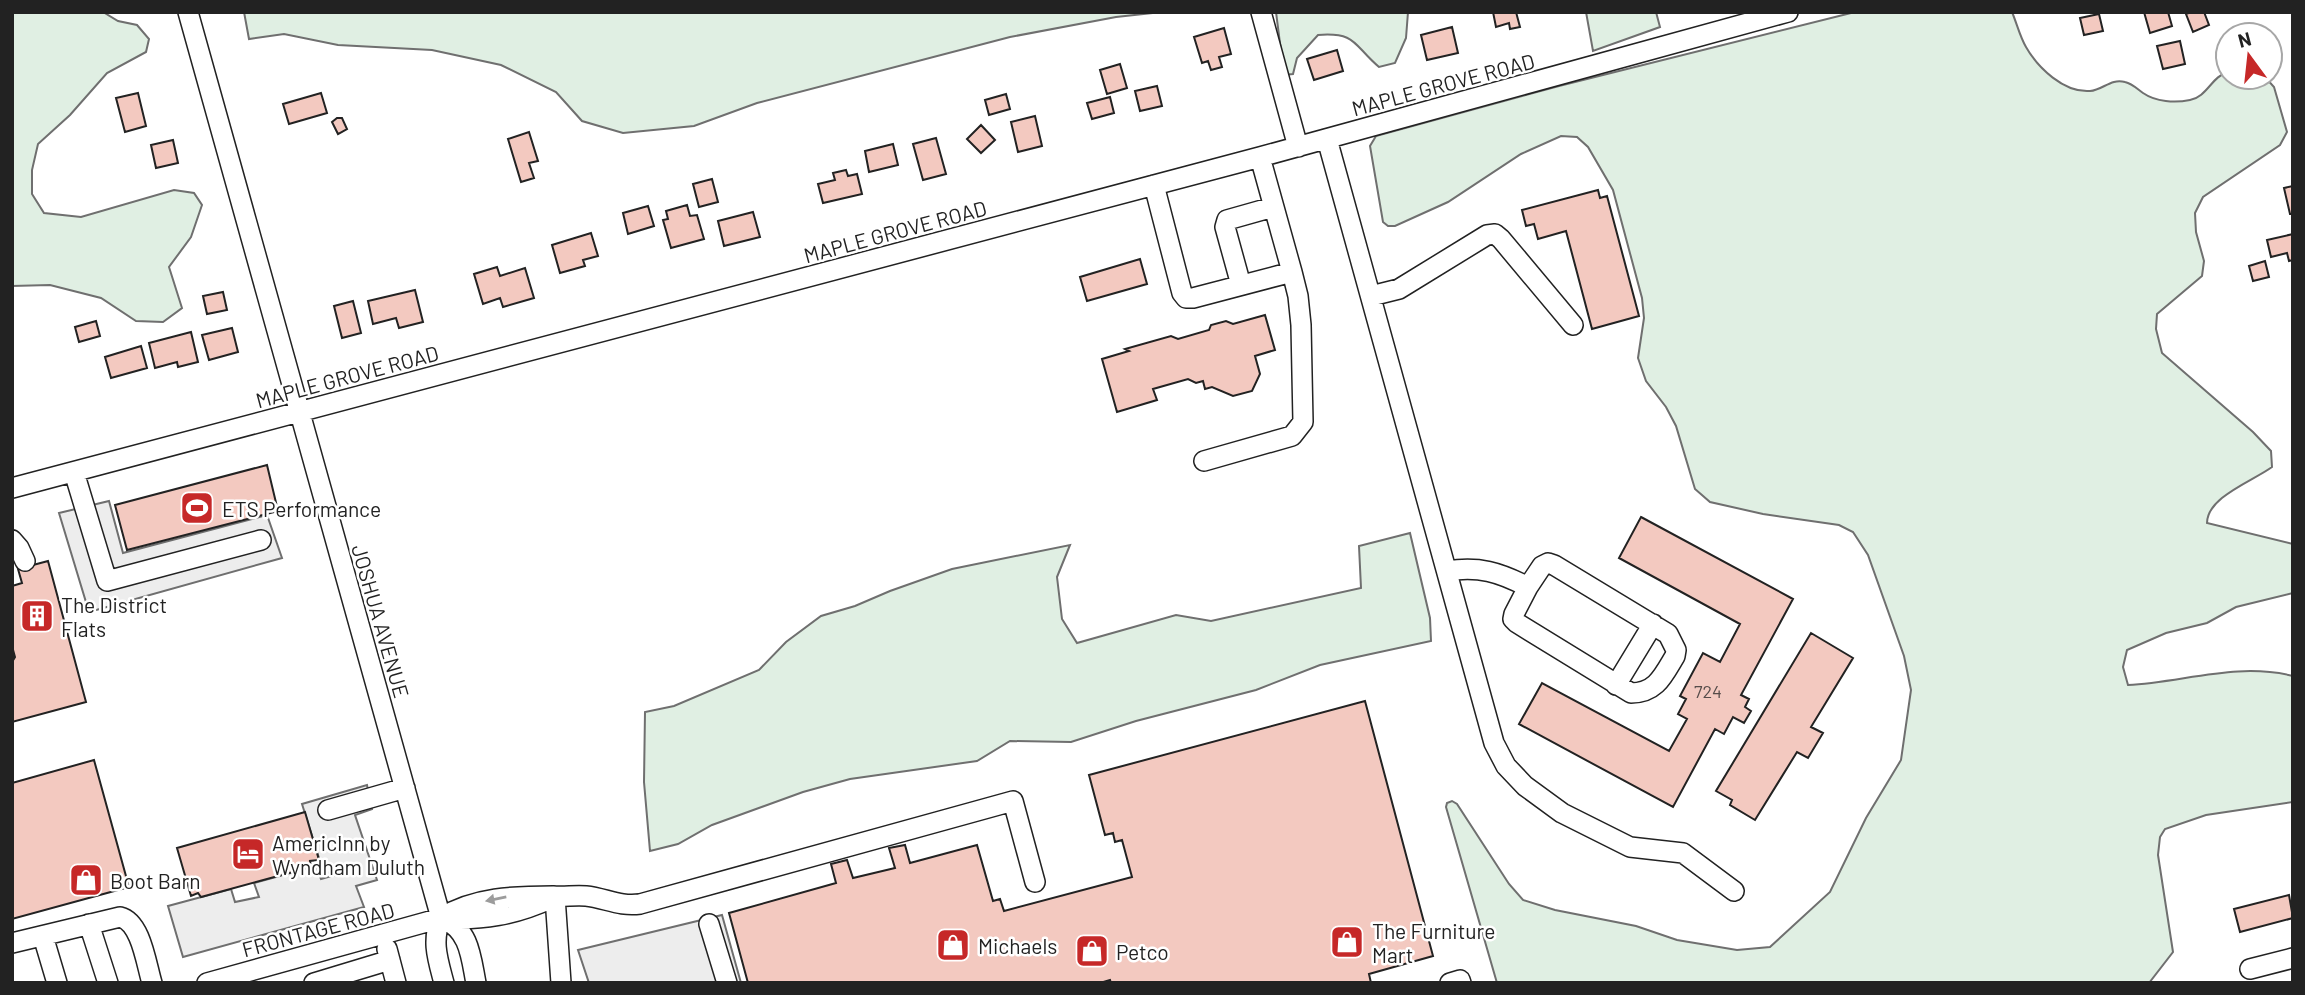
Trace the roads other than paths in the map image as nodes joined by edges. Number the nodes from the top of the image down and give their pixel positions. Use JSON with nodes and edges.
{"nodes":[{"id":1,"x":188,"y":12,"type":"edge"},
{"id":2,"x":1261,"y":12,"type":"edge"},
{"id":3,"x":1788,"y":12,"type":"edge"},
{"id":4,"x":1327,"y":139,"type":"junction"},
{"id":5,"x":1298,"y":147,"type":"junction"},
{"id":6,"x":1260,"y":157,"type":"junction"},
{"id":7,"x":1154,"y":186,"type":"junction"},
{"id":8,"x":1273,"y":207,"type":"junction"},
{"id":9,"x":1292,"y":272,"type":"junction"},
{"id":10,"x":1241,"y":285,"type":"junction"},
{"id":11,"x":1371,"y":296,"type":"junction"},
{"id":12,"x":1573,"y":325,"type":"dead end"},
{"id":13,"x":298,"y":413,"type":"junction"},
{"id":14,"x":1204,"y":461,"type":"dead end"},
{"id":15,"x":74,"y":472,"type":"junction"},
{"id":16,"x":12,"y":488,"type":"edge"},
{"id":17,"x":12,"y":540,"type":"edge"},
{"id":18,"x":261,"y":540,"type":"dead end"},
{"id":19,"x":25,"y":561,"type":"dead end"},
{"id":20,"x":1447,"y":571,"type":"junction"},
{"id":21,"x":1528,"y":587,"type":"junction"},
{"id":22,"x":1653,"y":624,"type":"junction"},
{"id":23,"x":1616,"y":685,"type":"junction"},
{"id":24,"x":405,"y":788,"type":"junction"},
{"id":25,"x":328,"y":810,"type":"dead end"},
{"id":26,"x":1035,"y":882,"type":"dead end"},
{"id":27,"x":1734,"y":891,"type":"dead end"},
{"id":28,"x":555,"y":897,"type":"junction"},
{"id":29,"x":441,"y":918,"type":"junction"},
{"id":30,"x":709,"y":924,"type":"dead end"},
{"id":31,"x":89,"y":925,"type":"junction"},
{"id":32,"x":383,"y":934,"type":"junction"},
{"id":33,"x":43,"y":936,"type":"junction"},
{"id":34,"x":12,"y":943,"type":"edge"},
{"id":35,"x":2293,"y":958,"type":"edge"},
{"id":36,"x":390,"y":960,"type":"junction"},
{"id":37,"x":2250,"y":969,"type":"dead end"},
{"id":38,"x":336,"y":979,"type":"edge"},
{"id":39,"x":213,"y":982,"type":"edge"},
{"id":40,"x":57,"y":983,"type":"edge"},
{"id":41,"x":108,"y":983,"type":"edge"},
{"id":42,"x":152,"y":983,"type":"edge"},
{"id":43,"x":314,"y":983,"type":"edge"},
{"id":44,"x":396,"y":983,"type":"edge"},
{"id":45,"x":444,"y":983,"type":"edge"},
{"id":46,"x":477,"y":983,"type":"edge"},
{"id":47,"x":561,"y":983,"type":"edge"},
{"id":48,"x":727,"y":983,"type":"edge"},
{"id":49,"x":1450,"y":983,"type":"edge"},
{"id":50,"x":1461,"y":983,"type":"edge"}],
"edges":[{"from":1,"to":13,"type":"street","name":"JOSHUA AVENUE"},
{"from":2,"to":5,"type":"street"},
{"from":3,"to":4,"type":"street","name":"MAPLE GROVE ROAD"},
{"from":4,"to":5,"type":"street","name":"MAPLE GROVE ROAD"},
{"from":4,"to":11,"type":"street"},
{"from":5,"to":6,"type":"street","name":"MAPLE GROVE ROAD"},
{"from":6,"to":7,"type":"street","name":"MAPLE GROVE ROAD"},
{"from":6,"to":8,"type":"street"},
{"from":7,"to":10,"type":"street"},
{"from":7,"to":13,"type":"street","name":"MAPLE GROVE ROAD"},
{"from":8,"to":9,"type":"street"},
{"from":8,"to":10,"type":"street"},
{"from":9,"to":10,"type":"street"},
{"from":9,"to":14,"type":"street"},
{"from":11,"to":12,"type":"street"},
{"from":11,"to":20,"type":"street"},
{"from":13,"to":15,"type":"street","name":"MAPLE GROVE ROAD"},
{"from":13,"to":24,"type":"street","name":"JOSHUA AVENUE"},
{"from":15,"to":16,"type":"street","name":"MAPLE GROVE ROAD"},
{"from":15,"to":18,"type":"street"},
{"from":17,"to":19,"type":"street"},
{"from":20,"to":21,"type":"street"},
{"from":20,"to":27,"type":"street"},
{"from":21,"to":22,"type":"street"},
{"from":21,"to":23,"type":"street"},
{"from":22,"to":23,"type":"street"},
{"from":22,"to":23,"type":"street"},
{"from":24,"to":25,"type":"street"},
{"from":24,"to":29,"type":"street","name":"JOSHUA AVENUE"},
{"from":26,"to":28,"type":"street","name":"FRONTAGE ROAD"},
{"from":28,"to":29,"type":"street","name":"FRONTAGE ROAD"},
{"from":28,"to":47,"type":"street"},
{"from":29,"to":32,"type":"street","name":"FRONTAGE ROAD"},
{"from":29,"to":45,"type":"street","name":"JOSHUA AVENUE"},
{"from":29,"to":46,"type":"street","name":"JOSHUA AVENUE"},
{"from":30,"to":48,"type":"street"},
{"from":31,"to":33,"type":"street"},
{"from":31,"to":41,"type":"street"},
{"from":31,"to":42,"type":"street"},
{"from":32,"to":36,"type":"street"},
{"from":32,"to":39,"type":"street","name":"FRONTAGE ROAD"},
{"from":33,"to":34,"type":"street"},
{"from":33,"to":40,"type":"street"},
{"from":35,"to":37,"type":"street"},
{"from":36,"to":38,"type":"street"},
{"from":36,"to":44,"type":"street"},
{"from":38,"to":43,"type":"street"},
{"from":49,"to":50,"type":"street"}]}
